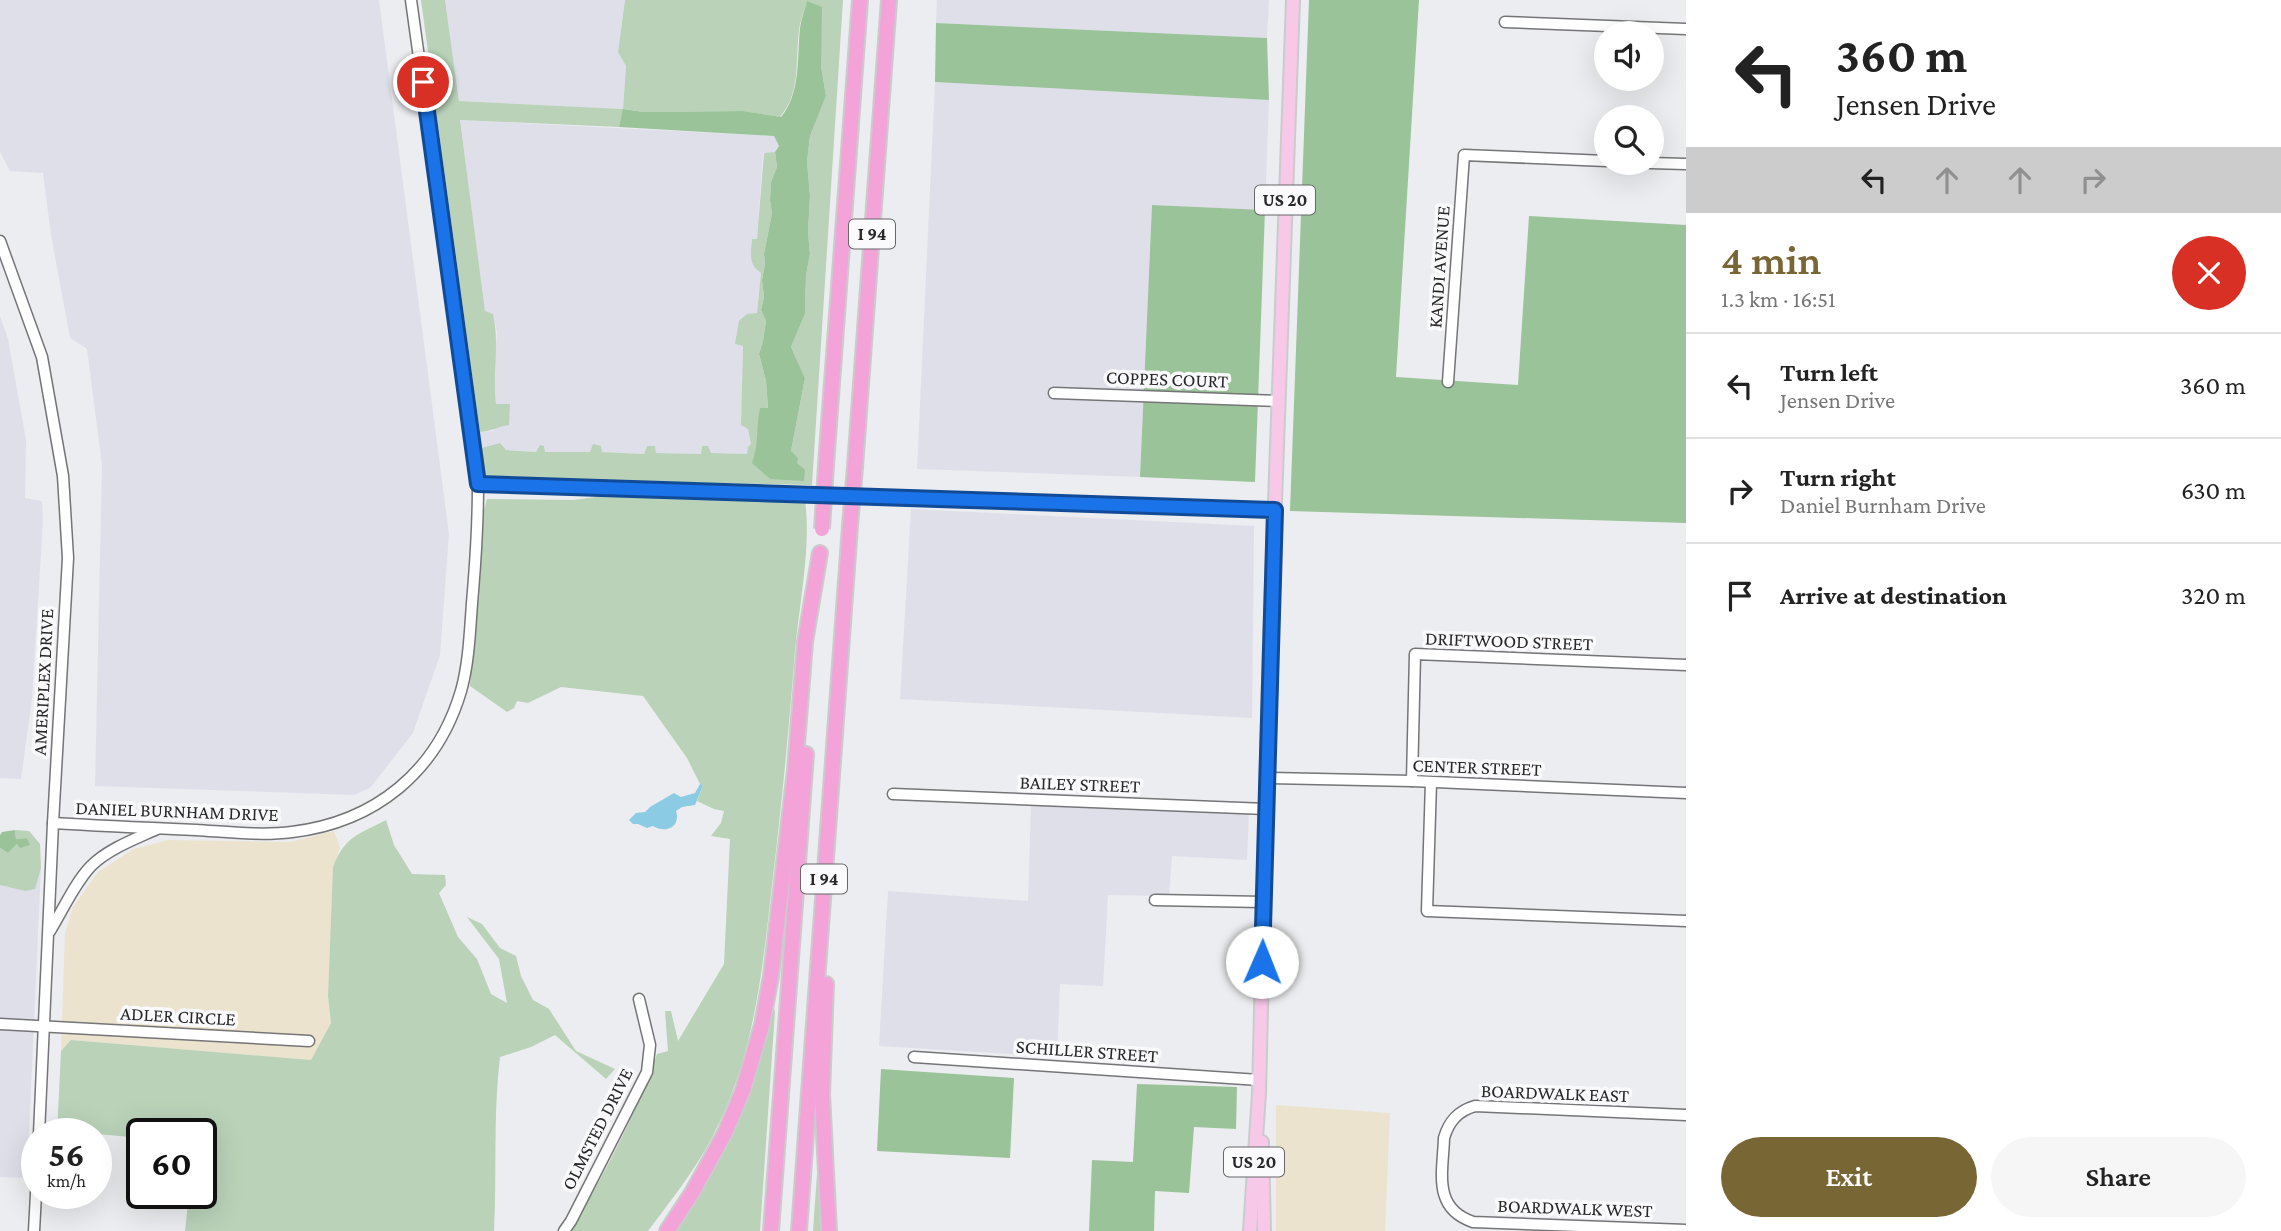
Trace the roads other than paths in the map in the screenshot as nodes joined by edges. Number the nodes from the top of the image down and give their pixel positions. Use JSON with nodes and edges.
{"nodes":[{"id":1,"x":411,"y":0,"type":"edge"},
{"id":2,"x":860,"y":0,"type":"edge"},
{"id":3,"x":889,"y":0,"type":"edge"},
{"id":4,"x":1293,"y":0,"type":"edge"},
{"id":5,"x":1505,"y":22,"type":"dead end"},
{"id":6,"x":1686,"y":29,"type":"edge"},
{"id":7,"x":1594,"y":160,"type":"edge"},
{"id":8,"x":1664,"y":163,"type":"edge"},
{"id":9,"x":1686,"y":164,"type":"edge"},
{"id":10,"x":0,"y":241,"type":"edge"},
{"id":11,"x":1448,"y":382,"type":"dead end"},
{"id":12,"x":1054,"y":393,"type":"dead end"},
{"id":13,"x":1278,"y":401,"type":"junction"},
{"id":14,"x":478,"y":484,"type":"junction"},
{"id":15,"x":1275,"y":510,"type":"junction"},
{"id":16,"x":820,"y":553,"type":"junction"},
{"id":17,"x":1686,"y":665,"type":"edge"},
{"id":18,"x":1266,"y":778,"type":"junction"},
{"id":19,"x":1412,"y":781,"type":"junction"},
{"id":20,"x":1431,"y":782,"type":"junction"},
{"id":21,"x":1686,"y":793,"type":"edge"},
{"id":22,"x":893,"y":794,"type":"dead end"},
{"id":23,"x":1266,"y":809,"type":"junction"},
{"id":24,"x":53,"y":823,"type":"junction"},
{"id":25,"x":159,"y":828,"type":"junction"},
{"id":26,"x":826,"y":859,"type":"junction"},
{"id":27,"x":1155,"y":900,"type":"dead end"},
{"id":28,"x":1263,"y":902,"type":"junction"},
{"id":29,"x":1686,"y":921,"type":"edge"},
{"id":30,"x":48,"y":934,"type":"junction"},
{"id":31,"x":639,"y":999,"type":"dead end"},
{"id":32,"x":0,"y":1024,"type":"edge"},
{"id":33,"x":45,"y":1027,"type":"junction"},
{"id":34,"x":309,"y":1041,"type":"dead end"},
{"id":35,"x":914,"y":1057,"type":"dead end"},
{"id":36,"x":1259,"y":1086,"type":"junction"},
{"id":37,"x":1686,"y":1115,"type":"edge"},
{"id":38,"x":40,"y":1118,"type":"edge"},
{"id":39,"x":35,"y":1209,"type":"edge"},
{"id":40,"x":1462,"y":1218,"type":"joint"},
{"id":41,"x":1686,"y":1230,"type":"edge"},
{"id":42,"x":33,"y":1231,"type":"edge"},
{"id":43,"x":564,"y":1231,"type":"edge"},
{"id":44,"x":667,"y":1231,"type":"edge"},
{"id":45,"x":771,"y":1231,"type":"edge"},
{"id":46,"x":799,"y":1231,"type":"edge"},
{"id":47,"x":829,"y":1231,"type":"edge"},
{"id":48,"x":1250,"y":1231,"type":"edge"},
{"id":49,"x":1264,"y":1231,"type":"edge"}],
"edges":[{"from":1,"to":14,"type":"street","name":"DANIEL BURNHAM DRIVE"},
{"from":2,"to":16,"type":"highway","number":"I 94","bridge":true},
{"from":3,"to":26,"type":"highway","number":"I 94","bridge":true},
{"from":4,"to":13,"type":"main road","number":"US 20"},
{"from":5,"to":6,"type":"street"},
{"from":7,"to":11,"type":"street","name":"KANDI AVENUE"},
{"from":8,"to":9,"type":"street"},
{"from":10,"to":24,"type":"street","name":"AMERIPLEX DRIVE"},
{"from":12,"to":13,"type":"street","name":"COPPES COURT"},
{"from":13,"to":15,"type":"main road","number":"US 20"},
{"from":14,"to":15,"type":"street"},
{"from":14,"to":25,"type":"street","name":"DANIEL BURNHAM DRIVE"},
{"from":15,"to":18,"type":"main road","number":"US 20"},
{"from":16,"to":44,"type":"highway"},
{"from":16,"to":45,"type":"highway","number":"I 94"},
{"from":17,"to":19,"type":"street","name":"DRIFTWOOD STREET"},
{"from":18,"to":19,"type":"street","name":"CENTER STREET"},
{"from":18,"to":23,"type":"main road","number":"US 20"},
{"from":19,"to":20,"type":"street","name":"CENTER STREET"},
{"from":20,"to":21,"type":"street","name":"CENTER STREET"},
{"from":20,"to":29,"type":"street"},
{"from":22,"to":23,"type":"street","name":"BAILEY STREET"},
{"from":23,"to":28,"type":"main road","number":"US 20"},
{"from":24,"to":25,"type":"street","name":"DANIEL BURNHAM DRIVE"},
{"from":24,"to":30,"type":"street","name":"AMERIPLEX DRIVE"},
{"from":25,"to":30,"type":"street"},
{"from":26,"to":46,"type":"highway","number":"I 94"},
{"from":26,"to":47,"type":"highway"},
{"from":27,"to":28,"type":"street"},
{"from":28,"to":36,"type":"main road","number":"US 20"},
{"from":30,"to":33,"type":"street","name":"AMERIPLEX DRIVE"},
{"from":31,"to":43,"type":"street","name":"OLMSTED DRIVE"},
{"from":32,"to":33,"type":"street","name":"ADLER CIRCLE"},
{"from":33,"to":34,"type":"street","name":"ADLER CIRCLE"},
{"from":33,"to":38,"type":"street","name":"AMERIPLEX DRIVE"},
{"from":35,"to":36,"type":"street","name":"SCHILLER STREET"},
{"from":36,"to":48,"type":"main road","number":"US 20"},
{"from":36,"to":49,"type":"main road","number":"US 20"},
{"from":37,"to":40,"type":"street","name":"BOARDWALK EAST"},
{"from":39,"to":42,"type":"street"},
{"from":40,"to":41,"type":"street","name":"BOARDWALK WEST"}]}
